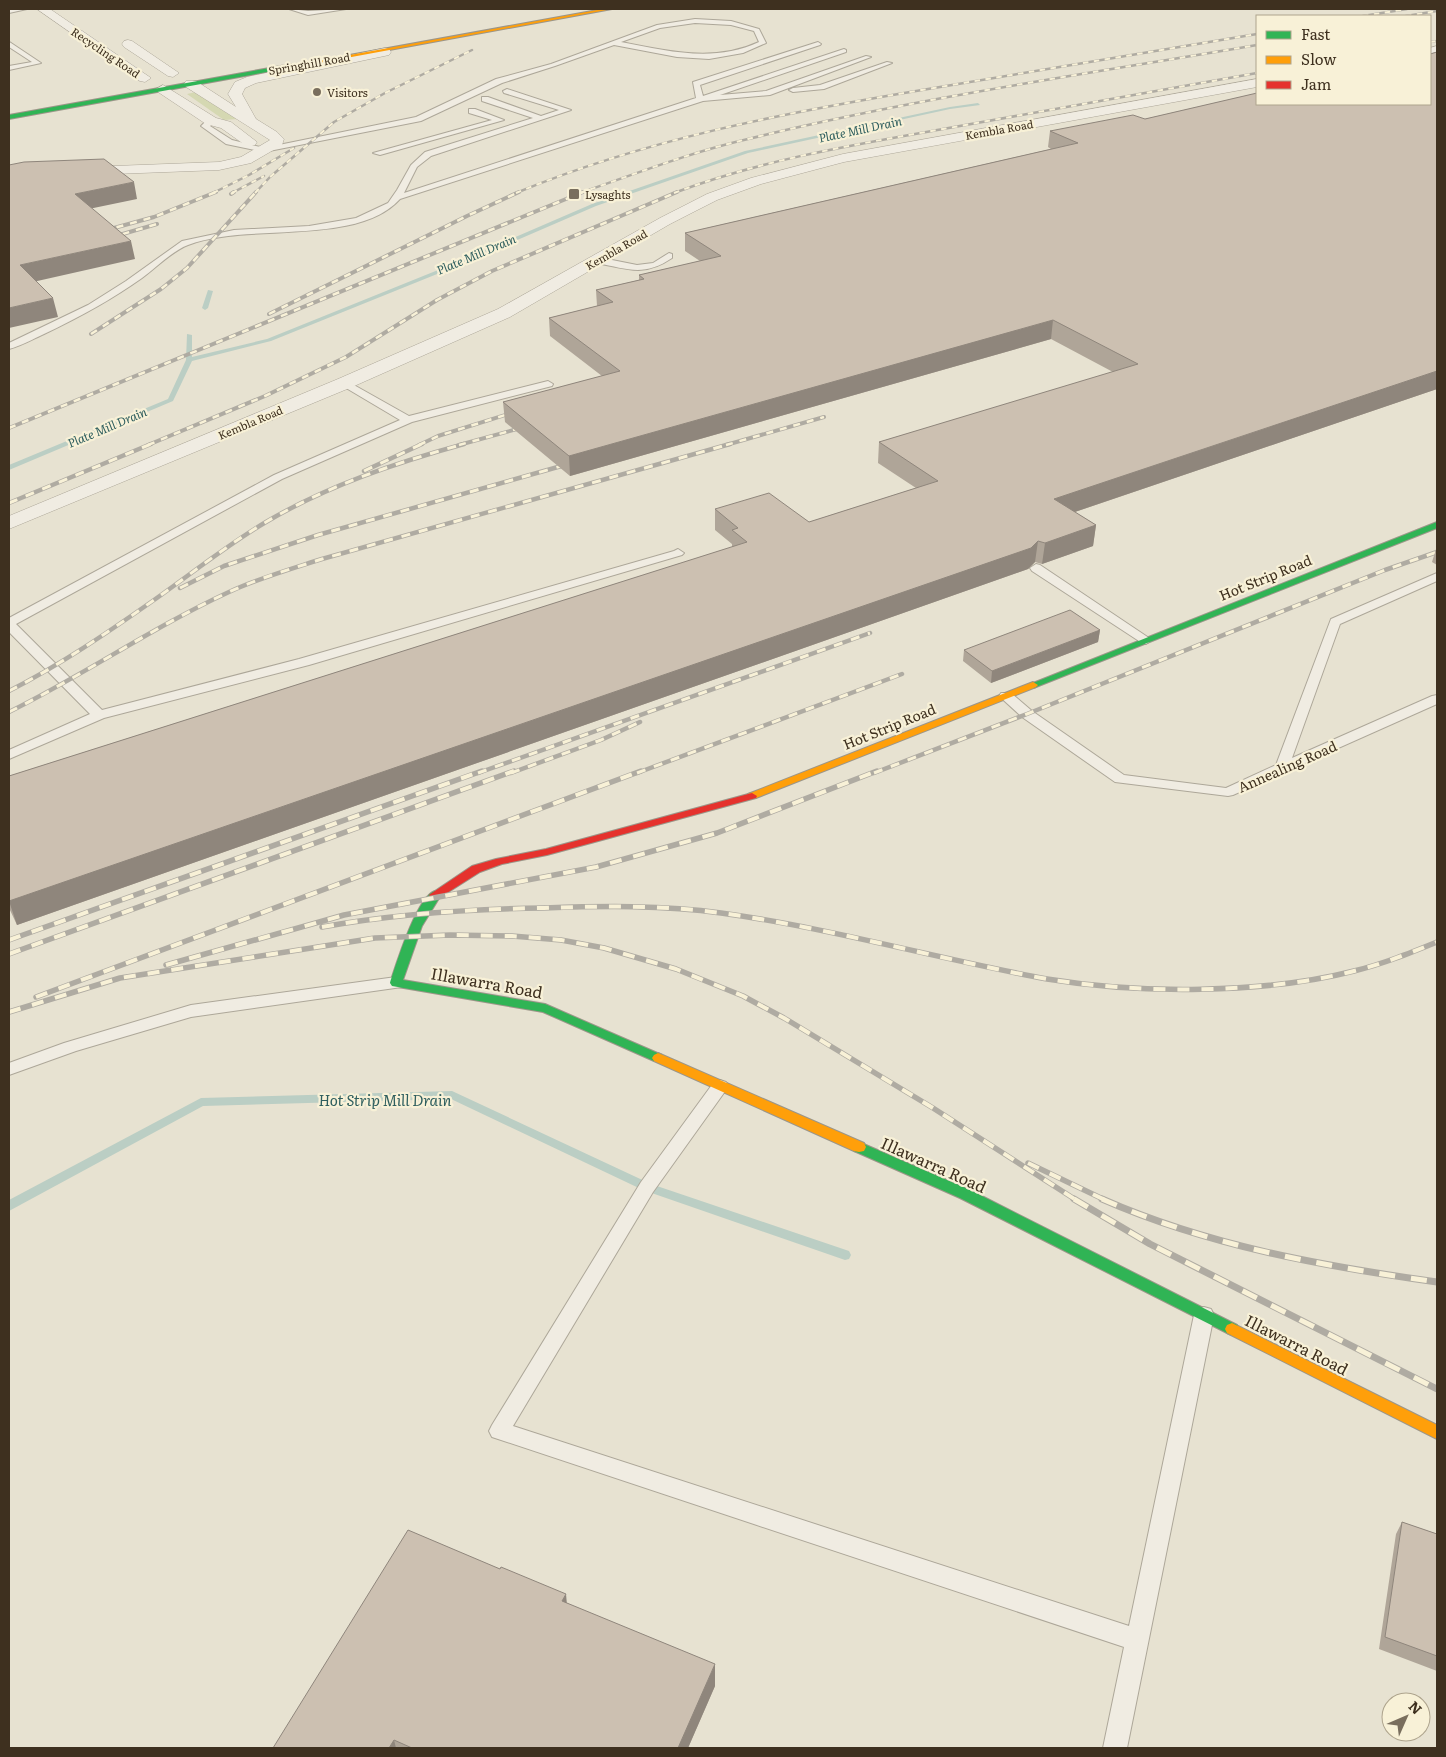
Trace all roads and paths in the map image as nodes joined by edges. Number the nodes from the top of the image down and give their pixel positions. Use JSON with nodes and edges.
{"nodes":[{"id":1,"x":24,"y":9,"type":"edge"},
{"id":2,"x":43,"y":9,"type":"edge"},
{"id":3,"x":292,"y":9,"type":"edge"},
{"id":4,"x":343,"y":9,"type":"edge"},
{"id":5,"x":610,"y":9,"type":"edge"},
{"id":6,"x":9,"y":11,"type":"edge"},
{"id":7,"x":121,"y":40,"type":"dead end"},
{"id":8,"x":430,"y":41,"type":"junction"},
{"id":9,"x":614,"y":43,"type":"junction"},
{"id":10,"x":9,"y":44,"type":"edge"},
{"id":11,"x":818,"y":44,"type":"dead end"},
{"id":12,"x":844,"y":50,"type":"dead end"},
{"id":13,"x":868,"y":58,"type":"dead end"},
{"id":14,"x":889,"y":63,"type":"dead end"},
{"id":15,"x":10,"y":66,"type":"edge"},
{"id":16,"x":177,"y":72,"type":"junction"},
{"id":17,"x":145,"y":78,"type":"junction"},
{"id":18,"x":128,"y":81,"type":"dead end"},
{"id":19,"x":1256,"y":83,"type":"edge"},
{"id":20,"x":191,"y":84,"type":"junction"},
{"id":21,"x":162,"y":89,"type":"junction"},
{"id":22,"x":507,"y":91,"type":"dead end"},
{"id":23,"x":767,"y":93,"type":"junction"},
{"id":24,"x":700,"y":99,"type":"junction"},
{"id":25,"x":485,"y":100,"type":"dead end"},
{"id":26,"x":472,"y":111,"type":"dead end"},
{"id":27,"x":9,"y":117,"type":"edge"},
{"id":28,"x":540,"y":118,"type":"junction"},
{"id":29,"x":499,"y":120,"type":"junction"},
{"id":30,"x":211,"y":121,"type":"junction"},
{"id":31,"x":250,"y":121,"type":"junction"},
{"id":32,"x":226,"y":125,"type":"junction"},
{"id":33,"x":516,"y":125,"type":"junction"},
{"id":34,"x":264,"y":150,"type":"junction"},
{"id":35,"x":377,"y":152,"type":"dead end"},
{"id":36,"x":9,"y":174,"type":"edge"},
{"id":37,"x":399,"y":197,"type":"junction"},
{"id":38,"x":669,"y":256,"type":"dead end"},
{"id":39,"x":597,"y":260,"type":"junction"},
{"id":40,"x":9,"y":346,"type":"edge"},
{"id":41,"x":345,"y":383,"type":"junction"},
{"id":42,"x":548,"y":384,"type":"dead end"},
{"id":43,"x":408,"y":420,"type":"junction"},
{"id":44,"x":9,"y":524,"type":"edge"},
{"id":45,"x":1437,"y":525,"type":"edge"},
{"id":46,"x":678,"y":553,"type":"dead end"},
{"id":47,"x":1036,"y":568,"type":"edge"},
{"id":48,"x":1437,"y":577,"type":"edge"},
{"id":49,"x":9,"y":624,"type":"edge"},
{"id":50,"x":1146,"y":640,"type":"junction"},
{"id":51,"x":1006,"y":696,"type":"junction"},
{"id":52,"x":1437,"y":699,"type":"edge"},
{"id":53,"x":99,"y":715,"type":"junction"},
{"id":54,"x":9,"y":755,"type":"edge"},
{"id":55,"x":1282,"y":768,"type":"junction"},
{"id":56,"x":396,"y":983,"type":"junction"},
{"id":57,"x":9,"y":1069,"type":"edge"},
{"id":58,"x":720,"y":1086,"type":"junction"},
{"id":59,"x":1204,"y":1315,"type":"junction"},
{"id":60,"x":1437,"y":1432,"type":"edge"},
{"id":61,"x":1137,"y":1640,"type":"junction"},
{"id":62,"x":1115,"y":1748,"type":"edge"}],
"edges":[{"from":1,"to":6,"type":"lane"},
{"from":2,"to":17,"type":"street","name":"Recycling Road"},
{"from":3,"to":4,"type":"lane"},
{"from":5,"to":8,"type":"street","name":"Springhill Road"},
{"from":7,"to":16,"type":"street","name":"Recycling Road"},
{"from":8,"to":20,"type":"street","name":"Springhill Road"},
{"from":8,"to":31,"type":"street"},
{"from":9,"to":9,"type":"lane"},
{"from":9,"to":34,"type":"lane"},
{"from":10,"to":15,"type":"lane"},
{"from":11,"to":24,"type":"lane"},
{"from":12,"to":24,"type":"lane"},
{"from":13,"to":23,"type":"lane"},
{"from":14,"to":23,"type":"lane"},
{"from":16,"to":17,"type":"street"},
{"from":16,"to":20,"type":"street"},
{"from":17,"to":18,"type":"street"},
{"from":17,"to":21,"type":"street"},
{"from":19,"to":39,"type":"street","name":"Kembla Road"},
{"from":20,"to":21,"type":"street","name":"Springhill Road"},
{"from":20,"to":31,"type":"street"},
{"from":21,"to":27,"type":"street","name":"Springhill Road"},
{"from":21,"to":30,"type":"street"},
{"from":22,"to":28,"type":"lane"},
{"from":23,"to":24,"type":"lane"},
{"from":24,"to":37,"type":"lane"},
{"from":25,"to":28,"type":"lane"},
{"from":26,"to":29,"type":"lane"},
{"from":28,"to":33,"type":"lane"},
{"from":29,"to":33,"type":"lane"},
{"from":29,"to":35,"type":"lane"},
{"from":30,"to":32,"type":"street"},
{"from":30,"to":34,"type":"lane"},
{"from":31,"to":32,"type":"street"},
{"from":31,"to":34,"type":"street"},
{"from":32,"to":34,"type":"street"},
{"from":33,"to":37,"type":"lane"},
{"from":34,"to":36,"type":"street"},
{"from":37,"to":40,"type":"lane"},
{"from":38,"to":39,"type":"lane"},
{"from":39,"to":41,"type":"street","name":"Kembla Road"},
{"from":41,"to":43,"type":"lane"},
{"from":41,"to":44,"type":"street","name":"Kembla Road"},
{"from":42,"to":43,"type":"lane"},
{"from":43,"to":49,"type":"lane"},
{"from":45,"to":50,"type":"street","name":"Hot Strip Road"},
{"from":46,"to":53,"type":"lane"},
{"from":47,"to":50,"type":"lane"},
{"from":48,"to":55,"type":"lane"},
{"from":49,"to":53,"type":"lane"},
{"from":50,"to":51,"type":"street","name":"Hot Strip Road"},
{"from":51,"to":55,"type":"lane","name":"Annealing Road"},
{"from":51,"to":56,"type":"street","name":"Hot Strip Road"},
{"from":52,"to":55,"type":"lane","name":"Annealing Road"},
{"from":53,"to":54,"type":"lane"},
{"from":56,"to":57,"type":"lane"},
{"from":56,"to":58,"type":"street","name":"Illawarra Road"},
{"from":58,"to":59,"type":"street","name":"Illawarra Road"},
{"from":58,"to":61,"type":"lane"},
{"from":59,"to":60,"type":"street","name":"Illawarra Road"},
{"from":59,"to":61,"type":"lane"},
{"from":61,"to":62,"type":"lane"}]}
